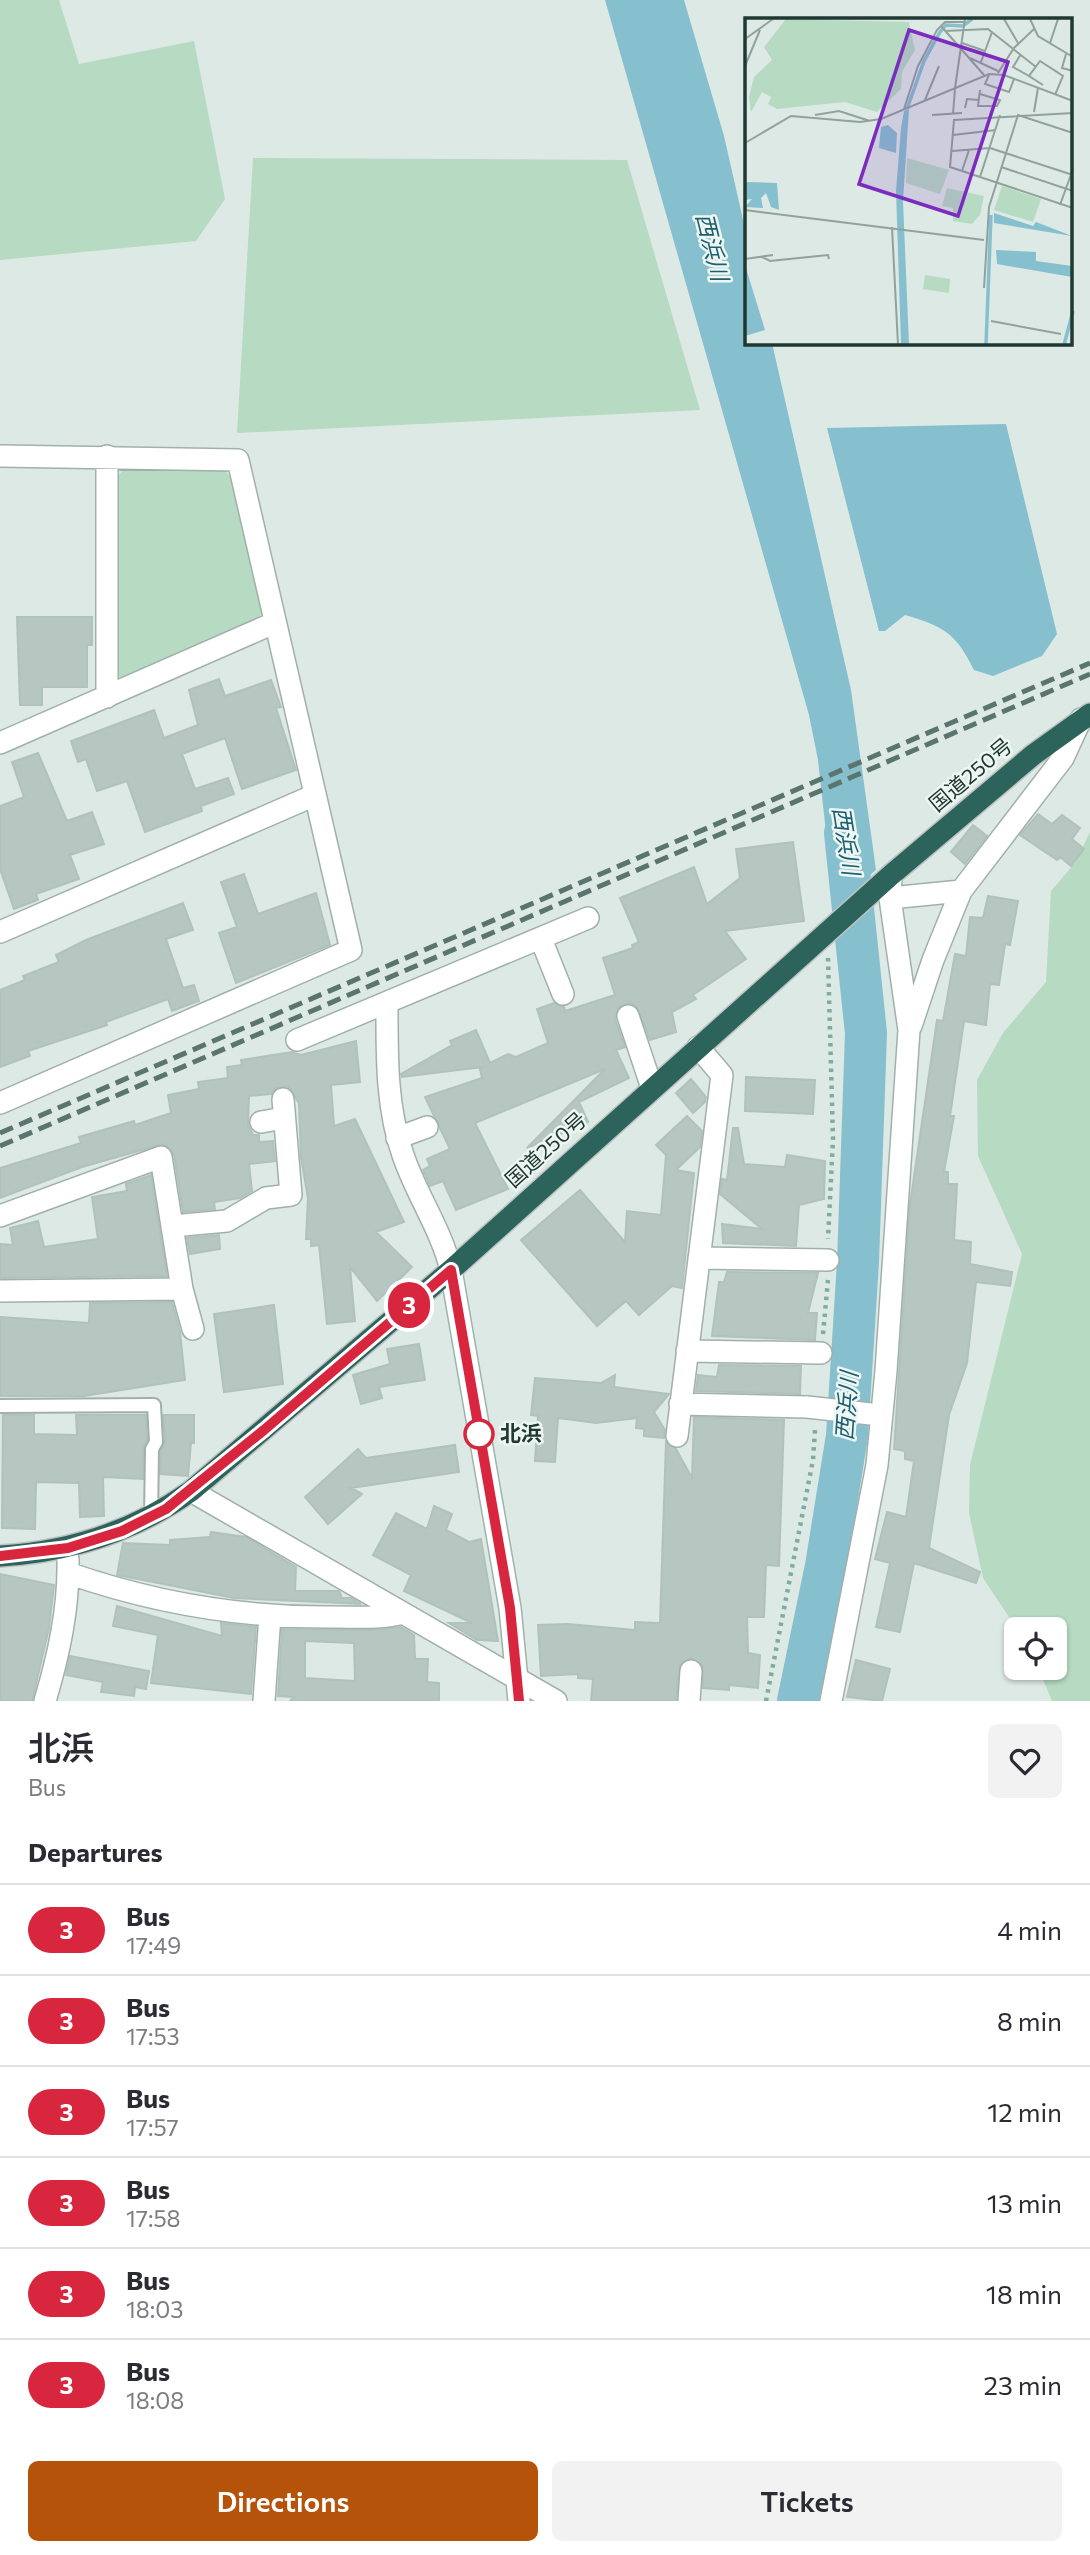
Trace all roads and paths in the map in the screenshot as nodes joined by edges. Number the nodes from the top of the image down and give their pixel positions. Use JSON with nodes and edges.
{"nodes":[{"id":1,"x":0,"y":456,"type":"edge"},
{"id":2,"x":107,"y":456,"type":"junction"},
{"id":3,"x":274,"y":623,"type":"junction"},
{"id":4,"x":107,"y":697,"type":"junction"},
{"id":5,"x":1086,"y":717,"type":"edge"},
{"id":6,"x":0,"y":743,"type":"edge"},
{"id":7,"x":315,"y":795,"type":"junction"},
{"id":8,"x":891,"y":875,"type":"junction"},
{"id":9,"x":961,"y":891,"type":"junction"},
{"id":10,"x":890,"y":898,"type":"junction"},
{"id":11,"x":588,"y":918,"type":"dead end"},
{"id":12,"x":0,"y":932,"type":"edge"},
{"id":13,"x":820,"y":938,"type":"junction"},
{"id":14,"x":541,"y":939,"type":"junction"},
{"id":15,"x":563,"y":995,"type":"dead end"},
{"id":16,"x":387,"y":1004,"type":"junction"},
{"id":17,"x":628,"y":1016,"type":"dead end"},
{"id":18,"x":909,"y":1030,"type":"junction"},
{"id":19,"x":298,"y":1040,"type":"dead end"},
{"id":20,"x":698,"y":1047,"type":"junction"},
{"id":21,"x":652,"y":1088,"type":"junction"},
{"id":22,"x":0,"y":1102,"type":"edge"},
{"id":23,"x":261,"y":1122,"type":"dead end"},
{"id":24,"x":427,"y":1127,"type":"dead end"},
{"id":25,"x":397,"y":1138,"type":"junction"},
{"id":26,"x":0,"y":1216,"type":"edge"},
{"id":27,"x":172,"y":1226,"type":"junction"},
{"id":28,"x":699,"y":1258,"type":"junction"},
{"id":29,"x":828,"y":1259,"type":"junction"},
{"id":30,"x":451,"y":1270,"type":"junction"},
{"id":31,"x":182,"y":1289,"type":"junction"},
{"id":32,"x":0,"y":1291,"type":"edge"},
{"id":33,"x":192,"y":1329,"type":"dead end"},
{"id":34,"x":687,"y":1351,"type":"junction"},
{"id":35,"x":821,"y":1353,"type":"joint"},
{"id":36,"x":680,"y":1404,"type":"junction"},
{"id":37,"x":0,"y":1406,"type":"edge"},
{"id":38,"x":811,"y":1414,"type":"junction"},
{"id":39,"x":877,"y":1414,"type":"junction"},
{"id":40,"x":677,"y":1436,"type":"dead end"},
{"id":41,"x":191,"y":1491,"type":"junction"},
{"id":42,"x":151,"y":1518,"type":"junction"},
{"id":43,"x":68,"y":1548,"type":"junction"},
{"id":44,"x":0,"y":1556,"type":"edge"},
{"id":45,"x":68,"y":1573,"type":"junction"},
{"id":46,"x":404,"y":1613,"type":"junction"},
{"id":47,"x":270,"y":1615,"type":"junction"},
{"id":48,"x":691,"y":1671,"type":"dead end"},
{"id":49,"x":519,"y":1679,"type":"junction"},
{"id":50,"x":45,"y":1701,"type":"edge"},
{"id":51,"x":264,"y":1701,"type":"edge"},
{"id":52,"x":519,"y":1701,"type":"edge"},
{"id":53,"x":556,"y":1701,"type":"edge"},
{"id":54,"x":689,"y":1701,"type":"edge"},
{"id":55,"x":766,"y":1701,"type":"edge"},
{"id":56,"x":831,"y":1701,"type":"edge"}],
"edges":[{"from":1,"to":2,"type":"street"},
{"from":2,"to":3,"type":"street"},
{"from":2,"to":4,"type":"street"},
{"from":3,"to":4,"type":"street"},
{"from":3,"to":7,"type":"street"},
{"from":4,"to":6,"type":"street"},
{"from":5,"to":8,"type":"highway","name":"国道250号"},
{"from":5,"to":9,"type":"street"},
{"from":7,"to":12,"type":"street"},
{"from":7,"to":22,"type":"street"},
{"from":8,"to":10,"type":"street"},
{"from":8,"to":13,"type":"highway","name":"国道250号"},
{"from":9,"to":10,"type":"street"},
{"from":9,"to":18,"type":"street"},
{"from":10,"to":18,"type":"street"},
{"from":11,"to":14,"type":"street"},
{"from":13,"to":20,"type":"highway","name":"国道250号"},
{"from":13,"to":29,"type":"path"},
{"from":14,"to":15,"type":"street"},
{"from":14,"to":16,"type":"street"},
{"from":16,"to":19,"type":"street"},
{"from":16,"to":25,"type":"street"},
{"from":17,"to":21,"type":"street"},
{"from":18,"to":39,"type":"street"},
{"from":20,"to":21,"type":"highway","name":"国道250号"},
{"from":20,"to":28,"type":"street"},
{"from":21,"to":30,"type":"highway","name":"国道250号"},
{"from":23,"to":27,"type":"street"},
{"from":24,"to":25,"type":"street"},
{"from":25,"to":30,"type":"street"},
{"from":26,"to":27,"type":"street"},
{"from":27,"to":31,"type":"street"},
{"from":28,"to":29,"type":"street"},
{"from":28,"to":34,"type":"street"},
{"from":29,"to":35,"type":"path"},
{"from":30,"to":41,"type":"highway","name":"国道250号"},
{"from":30,"to":49,"type":"street"},
{"from":31,"to":32,"type":"street"},
{"from":31,"to":33,"type":"street"},
{"from":34,"to":35,"type":"street"},
{"from":34,"to":36,"type":"street"},
{"from":36,"to":38,"type":"street"},
{"from":36,"to":40,"type":"street"},
{"from":37,"to":42,"type":"lane"},
{"from":38,"to":39,"type":"street","bridge":true},
{"from":38,"to":55,"type":"path"},
{"from":39,"to":56,"type":"street"},
{"from":41,"to":42,"type":"highway","name":"国道250号"},
{"from":41,"to":46,"type":"street"},
{"from":42,"to":43,"type":"highway","name":"国道250号"},
{"from":43,"to":44,"type":"highway","name":"国道250号"},
{"from":43,"to":45,"type":"street"},
{"from":45,"to":47,"type":"street"},
{"from":45,"to":50,"type":"street"},
{"from":46,"to":47,"type":"street"},
{"from":46,"to":49,"type":"street"},
{"from":47,"to":51,"type":"street"},
{"from":48,"to":54,"type":"street"},
{"from":49,"to":52,"type":"street"},
{"from":49,"to":53,"type":"street"}]}
